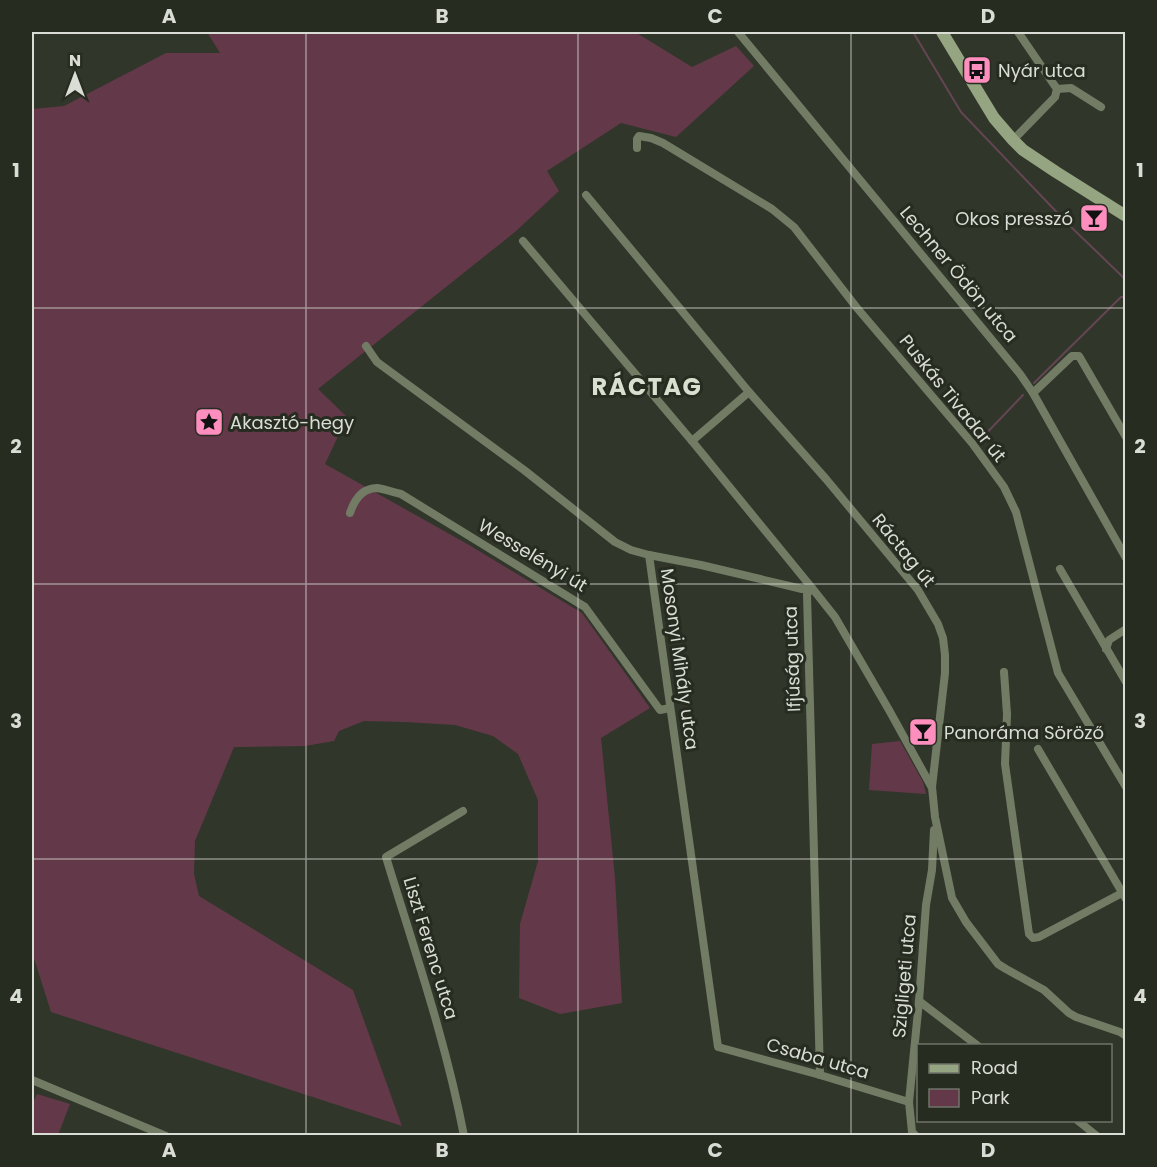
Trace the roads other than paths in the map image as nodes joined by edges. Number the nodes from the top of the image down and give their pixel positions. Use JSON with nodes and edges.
{"nodes":[{"id":1,"x":738,"y":32,"type":"edge"},
{"id":2,"x":942,"y":32,"type":"edge"},
{"id":3,"x":1018,"y":32,"type":"edge"},
{"id":4,"x":1057,"y":89,"type":"junction"},
{"id":5,"x":1101,"y":107,"type":"dead end"},
{"id":6,"x":1013,"y":140,"type":"junction"},
{"id":7,"x":637,"y":148,"type":"dead end"},
{"id":8,"x":586,"y":195,"type":"dead end"},
{"id":9,"x":1125,"y":216,"type":"edge"},
{"id":10,"x":523,"y":241,"type":"dead end"},
{"id":11,"x":366,"y":346,"type":"dead end"},
{"id":12,"x":749,"y":392,"type":"junction"},
{"id":13,"x":1033,"y":393,"type":"junction"},
{"id":14,"x":1125,"y":437,"type":"edge"},
{"id":15,"x":692,"y":441,"type":"junction"},
{"id":16,"x":350,"y":513,"type":"dead end"},
{"id":17,"x":649,"y":555,"type":"junction"},
{"id":18,"x":1125,"y":558,"type":"edge"},
{"id":19,"x":1060,"y":568,"type":"dead end"},
{"id":20,"x":812,"y":588,"type":"junction"},
{"id":21,"x":1125,"y":629,"type":"edge"},
{"id":22,"x":1106,"y":649,"type":"junction"},
{"id":23,"x":1004,"y":672,"type":"dead end"},
{"id":24,"x":1125,"y":682,"type":"edge"},
{"id":25,"x":670,"y":708,"type":"junction"},
{"id":26,"x":1038,"y":749,"type":"dead end"},
{"id":27,"x":932,"y":787,"type":"junction"},
{"id":28,"x":1125,"y":787,"type":"edge"},
{"id":29,"x":464,"y":812,"type":"dead end"},
{"id":30,"x":935,"y":818,"type":"junction"},
{"id":31,"x":1124,"y":896,"type":"edge"},
{"id":32,"x":919,"y":1001,"type":"junction"},
{"id":33,"x":1125,"y":1036,"type":"edge"},
{"id":34,"x":975,"y":1044,"type":"edge"},
{"id":35,"x":718,"y":1047,"type":"joint"},
{"id":36,"x":820,"y":1075,"type":"junction"},
{"id":37,"x":32,"y":1080,"type":"edge"},
{"id":38,"x":909,"y":1102,"type":"junction"},
{"id":39,"x":1080,"y":1122,"type":"edge"},
{"id":40,"x":166,"y":1136,"type":"edge"},
{"id":41,"x":464,"y":1136,"type":"edge"},
{"id":42,"x":916,"y":1136,"type":"edge"},
{"id":43,"x":1097,"y":1136,"type":"edge"}],
"edges":[{"from":1,"to":13,"type":"street","name":"Lechner Ödön utca"},
{"from":2,"to":6,"type":"street"},
{"from":3,"to":4,"type":"street"},
{"from":4,"to":5,"type":"street"},
{"from":4,"to":6,"type":"street"},
{"from":6,"to":9,"type":"street"},
{"from":7,"to":28,"type":"street","name":"Puskás Tivadar út"},
{"from":8,"to":12,"type":"street","name":"Ráctag út"},
{"from":10,"to":15,"type":"street","name":"Ifjúság utca"},
{"from":11,"to":17,"type":"street","name":"Mosonyi Mihály utca"},
{"from":12,"to":15,"type":"street"},
{"from":12,"to":27,"type":"street","name":"Ráctag út"},
{"from":13,"to":14,"type":"street"},
{"from":13,"to":18,"type":"street","name":"Lechner Ödön utca"},
{"from":15,"to":20,"type":"street","name":"Ifjúság utca"},
{"from":16,"to":25,"type":"street","name":"Wesselényi út"},
{"from":17,"to":20,"type":"street"},
{"from":17,"to":25,"type":"street","name":"Mosonyi Mihály utca"},
{"from":19,"to":22,"type":"street"},
{"from":20,"to":27,"type":"street"},
{"from":20,"to":36,"type":"street","name":"Ifjúság utca"},
{"from":21,"to":22,"type":"street"},
{"from":22,"to":24,"type":"street"},
{"from":23,"to":31,"type":"street"},
{"from":25,"to":35,"type":"street","name":"Mosonyi Mihály utca"},
{"from":26,"to":31,"type":"street"},
{"from":27,"to":30,"type":"street"},
{"from":29,"to":41,"type":"street","name":"Liszt Ferenc utca"},
{"from":30,"to":32,"type":"street","name":"Szigligeti utca"},
{"from":30,"to":33,"type":"street"},
{"from":32,"to":34,"type":"street"},
{"from":32,"to":38,"type":"street","name":"Szigligeti utca"},
{"from":35,"to":36,"type":"street","name":"Csaba utca"},
{"from":36,"to":38,"type":"street","name":"Csaba utca"},
{"from":37,"to":40,"type":"street"},
{"from":38,"to":42,"type":"street","name":"Szigligeti utca"},
{"from":39,"to":43,"type":"street"}]}
